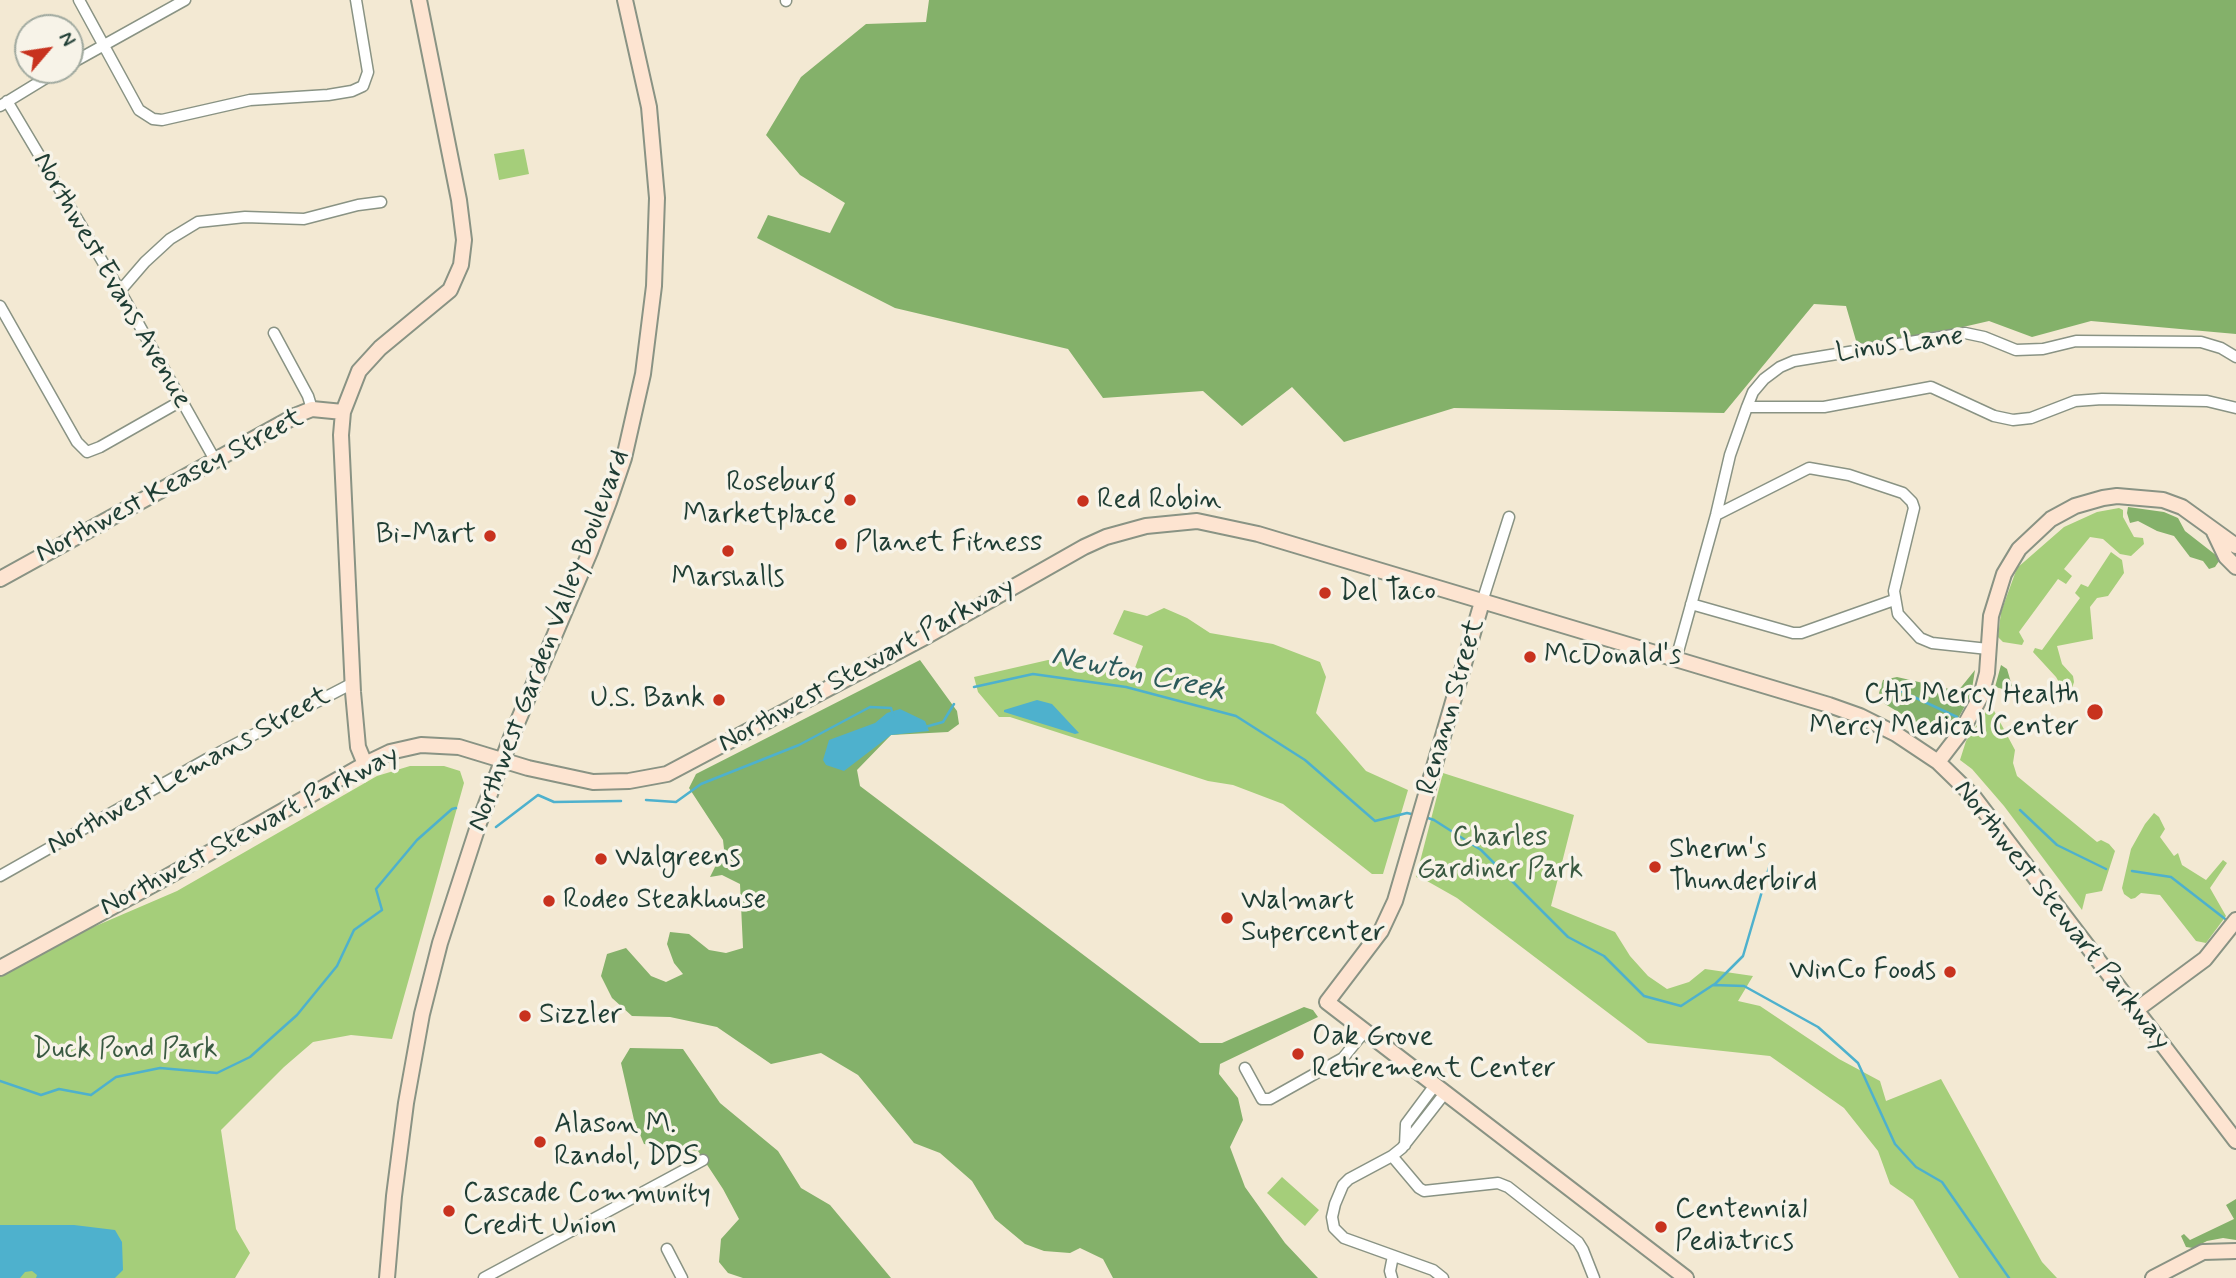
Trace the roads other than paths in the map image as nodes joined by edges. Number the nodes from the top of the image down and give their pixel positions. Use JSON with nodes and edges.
{"nodes":[{"id":1,"x":79,"y":0,"type":"edge"},
{"id":2,"x":185,"y":0,"type":"edge"},
{"id":3,"x":356,"y":0,"type":"edge"},
{"id":4,"x":419,"y":0,"type":"edge"},
{"id":5,"x":625,"y":0,"type":"edge"},
{"id":6,"x":104,"y":43,"type":"junction"},
{"id":7,"x":84,"y":55,"type":"edge"},
{"id":8,"x":36,"y":84,"type":"edge"},
{"id":9,"x":4,"y":103,"type":"edge"},
{"id":10,"x":381,"y":202,"type":"dead end"},
{"id":11,"x":120,"y":291,"type":"junction"},
{"id":12,"x":0,"y":306,"type":"edge"},
{"id":13,"x":274,"y":333,"type":"dead end"},
{"id":14,"x":2236,"y":357,"type":"edge"},
{"id":15,"x":181,"y":401,"type":"junction"},
{"id":16,"x":1747,"y":407,"type":"junction"},
{"id":17,"x":2236,"y":408,"type":"edge"},
{"id":18,"x":312,"y":409,"type":"junction"},
{"id":19,"x":344,"y":412,"type":"junction"},
{"id":20,"x":215,"y":460,"type":"junction"},
{"id":21,"x":1716,"y":515,"type":"junction"},
{"id":22,"x":1509,"y":517,"type":"dead end"},
{"id":23,"x":2211,"y":527,"type":"junction"},
{"id":24,"x":2236,"y":546,"type":"edge"},
{"id":25,"x":2236,"y":567,"type":"edge"},
{"id":26,"x":0,"y":579,"type":"edge"},
{"id":27,"x":1894,"y":600,"type":"junction"},
{"id":28,"x":1482,"y":602,"type":"junction"},
{"id":29,"x":1691,"y":604,"type":"junction"},
{"id":30,"x":1988,"y":649,"type":"junction"},
{"id":31,"x":1676,"y":659,"type":"junction"},
{"id":32,"x":353,"y":683,"type":"junction"},
{"id":33,"x":502,"y":761,"type":"junction"},
{"id":34,"x":1938,"y":762,"type":"junction"},
{"id":35,"x":365,"y":764,"type":"junction"},
{"id":36,"x":0,"y":876,"type":"edge"},
{"id":37,"x":2235,"y":921,"type":"edge"},
{"id":38,"x":0,"y":968,"type":"edge"},
{"id":39,"x":2136,"y":1010,"type":"junction"},
{"id":40,"x":1365,"y":1031,"type":"junction"},
{"id":41,"x":1245,"y":1068,"type":"dead end"},
{"id":42,"x":1440,"y":1089,"type":"junction"},
{"id":43,"x":2236,"y":1141,"type":"edge"},
{"id":44,"x":1392,"y":1156,"type":"junction"},
{"id":45,"x":703,"y":1160,"type":"dead end"},
{"id":46,"x":667,"y":1249,"type":"dead end"},
{"id":47,"x":2236,"y":1251,"type":"edge"},
{"id":48,"x":1393,"y":1256,"type":"junction"},
{"id":49,"x":387,"y":1278,"type":"edge"},
{"id":50,"x":484,"y":1278,"type":"edge"},
{"id":51,"x":682,"y":1278,"type":"edge"},
{"id":52,"x":1392,"y":1278,"type":"edge"},
{"id":53,"x":1443,"y":1278,"type":"edge"},
{"id":54,"x":1594,"y":1278,"type":"edge"},
{"id":55,"x":1686,"y":1278,"type":"edge"},
{"id":56,"x":2153,"y":1278,"type":"edge"}],
"edges":[{"from":1,"to":6,"type":"street"},
{"from":2,"to":6,"type":"street"},
{"from":3,"to":6,"type":"street"},
{"from":4,"to":19,"type":"main road"},
{"from":5,"to":33,"type":"main road","name":"Northwest Garden Valley Boulevard"},
{"from":6,"to":7,"type":"street"},
{"from":8,"to":9,"type":"street"},
{"from":9,"to":11,"type":"street","name":"Northwest Evans Avenue"},
{"from":10,"to":11,"type":"street"},
{"from":11,"to":15,"type":"street","name":"Northwest Evans Avenue"},
{"from":12,"to":15,"type":"street"},
{"from":13,"to":18,"type":"street"},
{"from":14,"to":16,"type":"street","name":"Linus Lane"},
{"from":15,"to":20,"type":"street","name":"Northwest Evans Avenue"},
{"from":16,"to":17,"type":"street"},
{"from":16,"to":21,"type":"street","name":"Linus Lane"},
{"from":18,"to":19,"type":"main road","name":"Northwest Keasey Street"},
{"from":18,"to":20,"type":"main road","name":"Northwest Keasey Street"},
{"from":19,"to":32,"type":"main road"},
{"from":20,"to":26,"type":"main road","name":"Northwest Keasey Street"},
{"from":21,"to":27,"type":"street"},
{"from":21,"to":29,"type":"street","name":"Linus Lane"},
{"from":22,"to":28,"type":"street","name":"Renann Street"},
{"from":23,"to":24,"type":"main road"},
{"from":23,"to":25,"type":"main road"},
{"from":23,"to":30,"type":"main road"},
{"from":27,"to":29,"type":"street"},
{"from":27,"to":30,"type":"street"},
{"from":28,"to":31,"type":"main road","name":"Northwest Stewart Parkway"},
{"from":28,"to":33,"type":"main road","name":"Northwest Stewart Parkway"},
{"from":28,"to":40,"type":"main road","name":"Renann Street"},
{"from":29,"to":31,"type":"street","name":"Linus Lane"},
{"from":30,"to":34,"type":"main road"},
{"from":31,"to":34,"type":"main road","name":"Northwest Stewart Parkway"},
{"from":32,"to":35,"type":"main road"},
{"from":32,"to":36,"type":"street","name":"Northwest Lemans Street"},
{"from":33,"to":35,"type":"main road","name":"Northwest Stewart Parkway"},
{"from":33,"to":49,"type":"main road","name":"Northwest Garden Valley Boulevard"},
{"from":34,"to":39,"type":"main road","name":"Northwest Stewart Parkway"},
{"from":35,"to":38,"type":"main road","name":"Northwest Stewart Parkway"},
{"from":37,"to":39,"type":"main road"},
{"from":39,"to":43,"type":"main road","name":"Northwest Stewart Parkway"},
{"from":40,"to":41,"type":"street"},
{"from":40,"to":42,"type":"main road"},
{"from":42,"to":44,"type":"street"},
{"from":42,"to":55,"type":"main road"},
{"from":44,"to":48,"type":"street"},
{"from":44,"to":54,"type":"street"},
{"from":45,"to":50,"type":"street"},
{"from":46,"to":51,"type":"street"},
{"from":47,"to":56,"type":"main road"},
{"from":48,"to":52,"type":"street"},
{"from":48,"to":53,"type":"street"}]}
